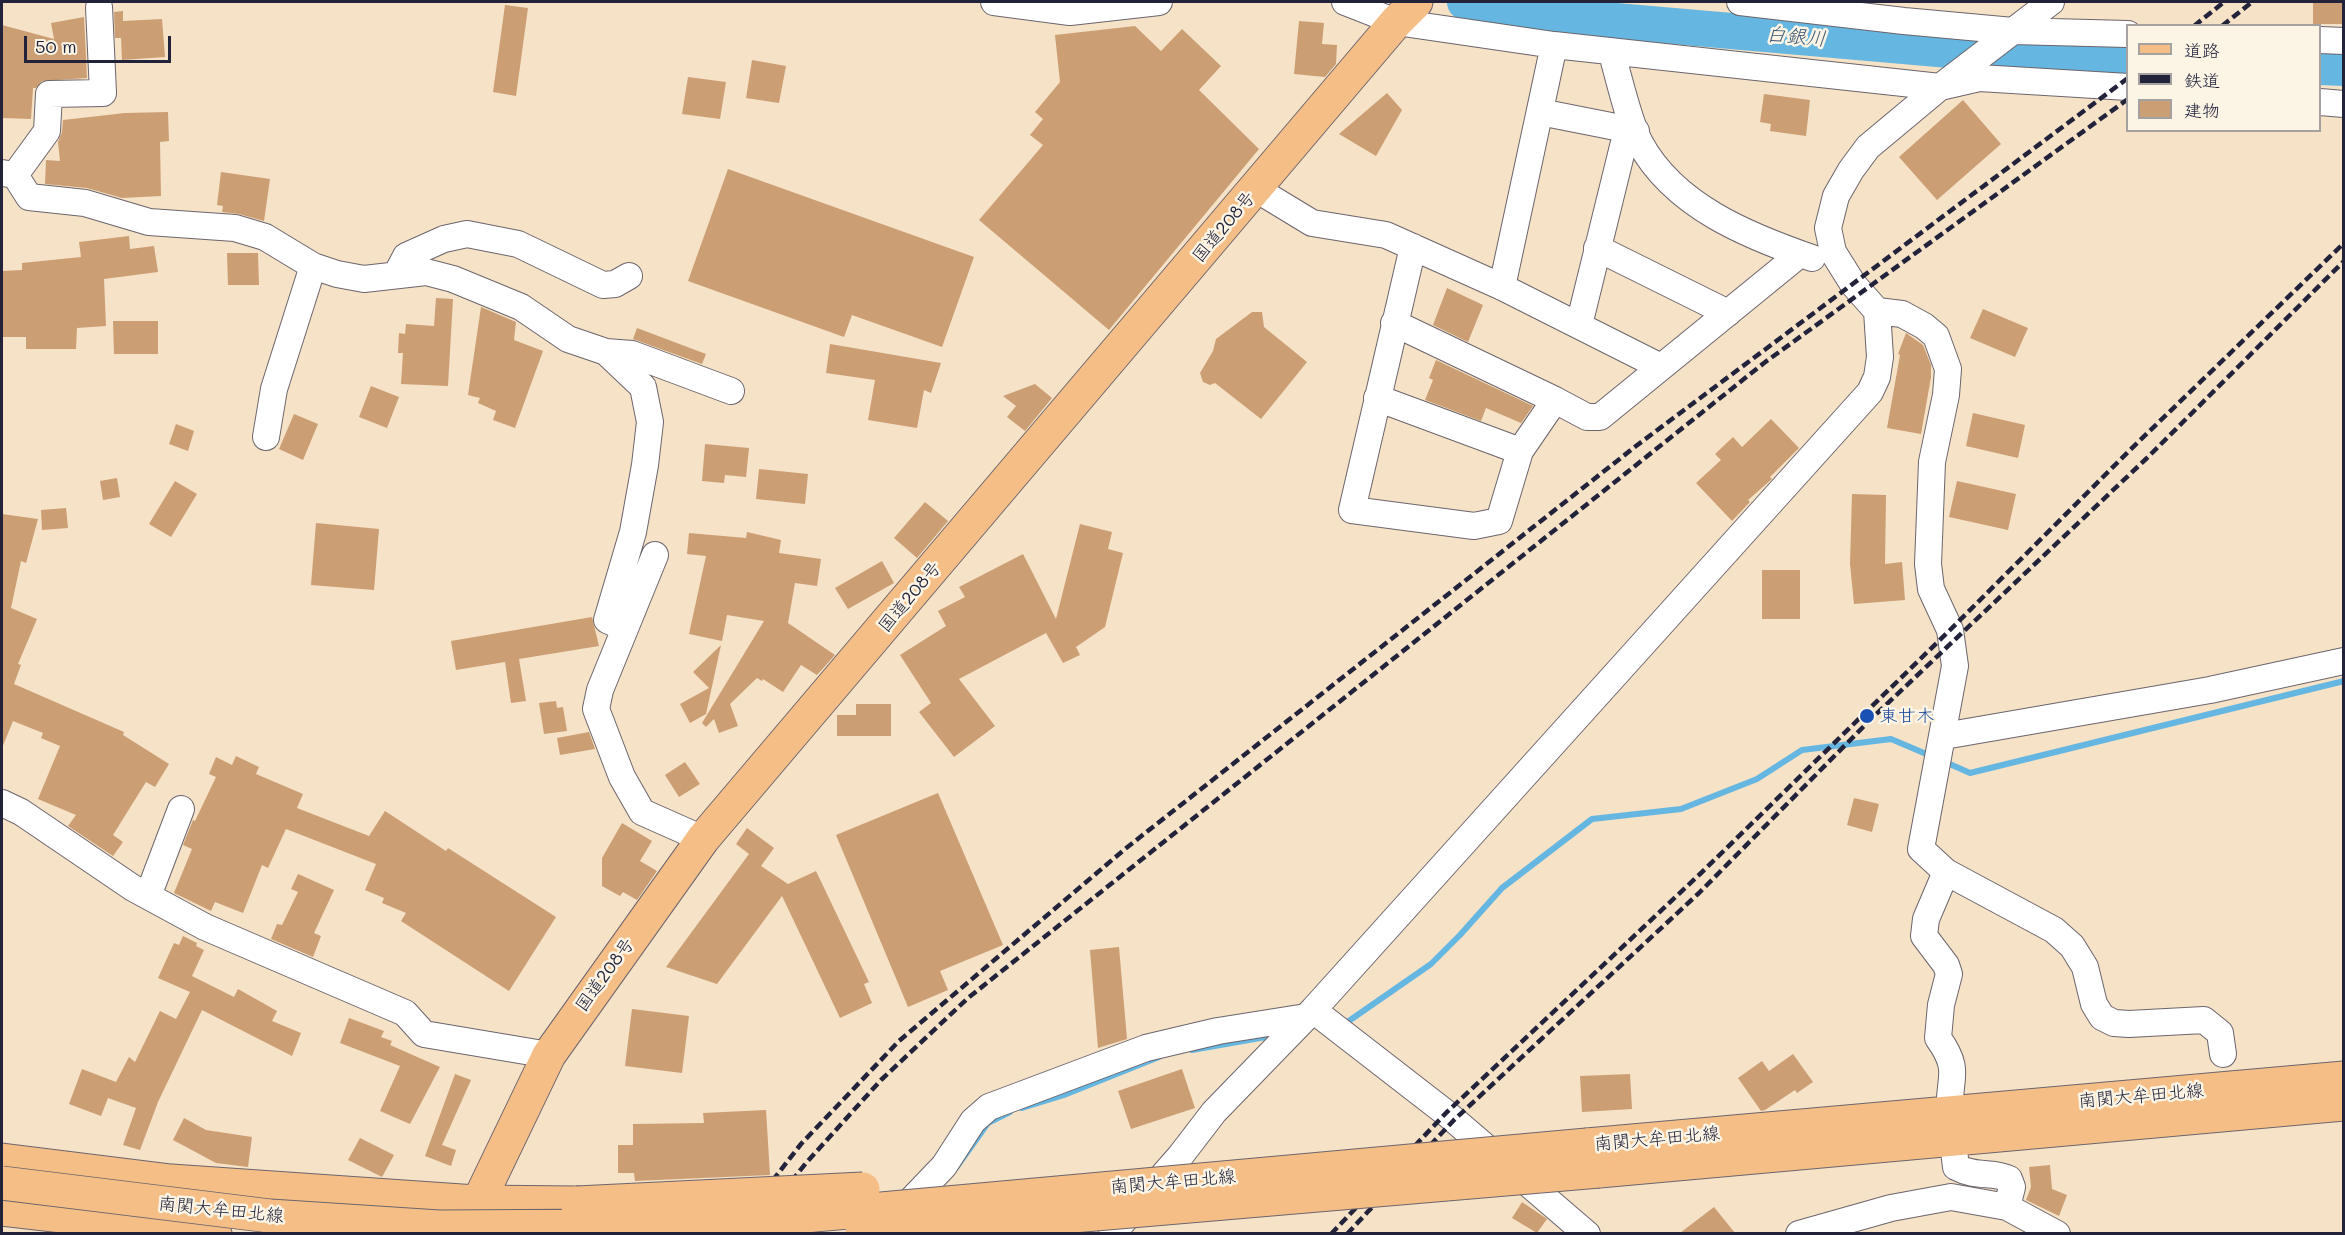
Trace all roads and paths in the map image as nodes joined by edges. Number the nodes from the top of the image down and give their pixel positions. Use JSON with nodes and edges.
{"nodes":[{"id":1,"x":994,"y":2,"type":"edge"},
{"id":2,"x":1159,"y":2,"type":"edge"},
{"id":3,"x":1345,"y":2,"type":"edge"},
{"id":4,"x":1740,"y":2,"type":"edge"},
{"id":5,"x":2051,"y":2,"type":"edge"},
{"id":6,"x":1806,"y":5,"type":"edge"},
{"id":7,"x":99,"y":7,"type":"dead end"},
{"id":8,"x":1906,"y":11,"type":"edge"},
{"id":9,"x":1406,"y":12,"type":"edge"},
{"id":10,"x":2126,"y":34,"type":"edge"},
{"id":11,"x":2007,"y":35,"type":"junction"},
{"id":12,"x":2321,"y":40,"type":"edge"},
{"id":13,"x":2343,"y":41,"type":"edge"},
{"id":14,"x":1554,"y":45,"type":"junction"},
{"id":15,"x":1611,"y":51,"type":"junction"},
{"id":16,"x":1947,"y":81,"type":"junction"},
{"id":17,"x":2126,"y":87,"type":"edge"},
{"id":18,"x":2321,"y":102,"type":"edge"},
{"id":19,"x":2343,"y":104,"type":"edge"},
{"id":20,"x":1540,"y":112,"type":"junction"},
{"id":21,"x":1631,"y":130,"type":"junction"},
{"id":22,"x":8,"y":174,"type":"edge"},
{"id":23,"x":1257,"y":189,"type":"junction"},
{"id":24,"x":1413,"y":247,"type":"junction"},
{"id":25,"x":1597,"y":248,"type":"junction"},
{"id":26,"x":1833,"y":252,"type":"junction"},
{"id":27,"x":1800,"y":254,"type":"junction"},
{"id":28,"x":313,"y":267,"type":"junction"},
{"id":29,"x":396,"y":275,"type":"junction"},
{"id":30,"x":629,"y":276,"type":"dead end"},
{"id":31,"x":1502,"y":287,"type":"junction"},
{"id":32,"x":1877,"y":311,"type":"junction"},
{"id":33,"x":1728,"y":313,"type":"junction"},
{"id":34,"x":1394,"y":323,"type":"junction"},
{"id":35,"x":1579,"y":325,"type":"junction"},
{"id":36,"x":606,"y":352,"type":"junction"},
{"id":37,"x":1661,"y":367,"type":"junction"},
{"id":38,"x":731,"y":391,"type":"dead end"},
{"id":39,"x":1377,"y":398,"type":"junction"},
{"id":40,"x":1555,"y":400,"type":"junction"},
{"id":41,"x":266,"y":437,"type":"dead end"},
{"id":42,"x":1520,"y":451,"type":"junction"},
{"id":43,"x":655,"y":555,"type":"dead end"},
{"id":44,"x":625,"y":628,"type":"junction"},
{"id":45,"x":2343,"y":661,"type":"edge"},
{"id":46,"x":1944,"y":736,"type":"junction"},
{"id":47,"x":2,"y":803,"type":"edge"},
{"id":48,"x":181,"y":809,"type":"dead end"},
{"id":49,"x":702,"y":839,"type":"junction"},
{"id":50,"x":1946,"y":872,"type":"junction"},
{"id":51,"x":148,"y":896,"type":"junction"},
{"id":52,"x":1310,"y":1014,"type":"junction"},
{"id":53,"x":2223,"y":1054,"type":"dead end"},
{"id":54,"x":549,"y":1055,"type":"junction"},
{"id":55,"x":2343,"y":1078,"type":"edge"},
{"id":56,"x":2343,"y":1104,"type":"edge"},
{"id":57,"x":1952,"y":1126,"type":"junction"},
{"id":58,"x":1593,"y":1158,"type":"junction"},
{"id":59,"x":2,"y":1160,"type":"edge"},
{"id":60,"x":2,"y":1184,"type":"edge"},
{"id":61,"x":1090,"y":1190,"type":"junction"},
{"id":62,"x":476,"y":1202,"type":"junction"},
{"id":63,"x":2007,"y":1207,"type":"junction"},
{"id":64,"x":2,"y":1209,"type":"edge"},
{"id":65,"x":989,"y":1223,"type":"junction"},
{"id":66,"x":2,"y":1231,"type":"edge"},
{"id":67,"x":19,"y":1233,"type":"edge"},
{"id":68,"x":215,"y":1233,"type":"edge"},
{"id":69,"x":463,"y":1233,"type":"edge"},
{"id":70,"x":862,"y":1233,"type":"edge"},
{"id":71,"x":879,"y":1233,"type":"edge"},
{"id":72,"x":922,"y":1233,"type":"edge"},
{"id":73,"x":1112,"y":1233,"type":"edge"},
{"id":74,"x":1587,"y":1233,"type":"edge"},
{"id":75,"x":1799,"y":1233,"type":"edge"},
{"id":76,"x":2057,"y":1233,"type":"edge"}],
"edges":[{"from":1,"to":2,"type":"street"},
{"from":3,"to":9,"type":"street"},
{"from":4,"to":6,"type":"street"},
{"from":5,"to":11,"type":"street"},
{"from":6,"to":8,"type":"street"},
{"from":7,"to":22,"type":"street"},
{"from":8,"to":11,"type":"street"},
{"from":9,"to":14,"type":"street"},
{"from":9,"to":23,"type":"main road","name":"国道208号"},
{"from":10,"to":11,"type":"street"},
{"from":11,"to":16,"type":"street"},
{"from":12,"to":13,"type":"street"},
{"from":14,"to":15,"type":"street"},
{"from":14,"to":20,"type":"street"},
{"from":15,"to":16,"type":"street"},
{"from":15,"to":21,"type":"street"},
{"from":16,"to":17,"type":"street"},
{"from":16,"to":26,"type":"street"},
{"from":18,"to":19,"type":"street"},
{"from":20,"to":21,"type":"street"},
{"from":20,"to":31,"type":"street"},
{"from":21,"to":25,"type":"street"},
{"from":21,"to":27,"type":"street"},
{"from":22,"to":28,"type":"street"},
{"from":23,"to":24,"type":"street"},
{"from":23,"to":49,"type":"main road","name":"国道208号"},
{"from":24,"to":31,"type":"street"},
{"from":24,"to":34,"type":"street"},
{"from":25,"to":33,"type":"street"},
{"from":25,"to":35,"type":"street"},
{"from":26,"to":27,"type":"street"},
{"from":26,"to":32,"type":"street"},
{"from":27,"to":33,"type":"street"},
{"from":28,"to":29,"type":"street"},
{"from":28,"to":41,"type":"street"},
{"from":29,"to":30,"type":"street"},
{"from":29,"to":36,"type":"street"},
{"from":31,"to":35,"type":"street"},
{"from":32,"to":46,"type":"street"},
{"from":32,"to":52,"type":"street"},
{"from":33,"to":37,"type":"street"},
{"from":34,"to":39,"type":"street"},
{"from":34,"to":40,"type":"street"},
{"from":35,"to":37,"type":"street"},
{"from":36,"to":38,"type":"street"},
{"from":36,"to":44,"type":"street"},
{"from":37,"to":40,"type":"street"},
{"from":39,"to":42,"type":"street"},
{"from":39,"to":42,"type":"street"},
{"from":40,"to":42,"type":"street"},
{"from":43,"to":44,"type":"street"},
{"from":44,"to":49,"type":"street"},
{"from":45,"to":46,"type":"street"},
{"from":46,"to":50,"type":"street"},
{"from":47,"to":51,"type":"street"},
{"from":48,"to":51,"type":"street"},
{"from":49,"to":54,"type":"main road","name":"国道208号"},
{"from":50,"to":53,"type":"street"},
{"from":50,"to":57,"type":"street"},
{"from":51,"to":54,"type":"street"},
{"from":52,"to":71,"type":"street"},
{"from":52,"to":73,"type":"street"},
{"from":52,"to":74,"type":"street"},
{"from":54,"to":62,"type":"main road","name":"国道208号"},
{"from":55,"to":57,"type":"main road","name":"南関大牟田北線"},
{"from":56,"to":57,"type":"main road","name":"南関大牟田北線"},
{"from":57,"to":58,"type":"main road","name":"南関大牟田北線"},
{"from":57,"to":63,"type":"street"},
{"from":58,"to":61,"type":"main road","name":"南関大牟田北線","bridge":true},
{"from":58,"to":65,"type":"main road","name":"南関大牟田北線","bridge":true},
{"from":59,"to":62,"type":"main road"},
{"from":60,"to":61,"type":"main road","name":"南関大牟田北線","bridge":true},
{"from":61,"to":62,"type":"main road","bridge":true},
{"from":62,"to":69,"type":"main road","name":"国道208号"},
{"from":63,"to":75,"type":"street"},
{"from":63,"to":76,"type":"street"},
{"from":64,"to":68,"type":"main road","name":"南関大牟田北線"},
{"from":65,"to":70,"type":"main road","name":"南関大牟田北線","bridge":true},
{"from":65,"to":72,"type":"main road","bridge":true},
{"from":66,"to":67,"type":"main road"}]}
